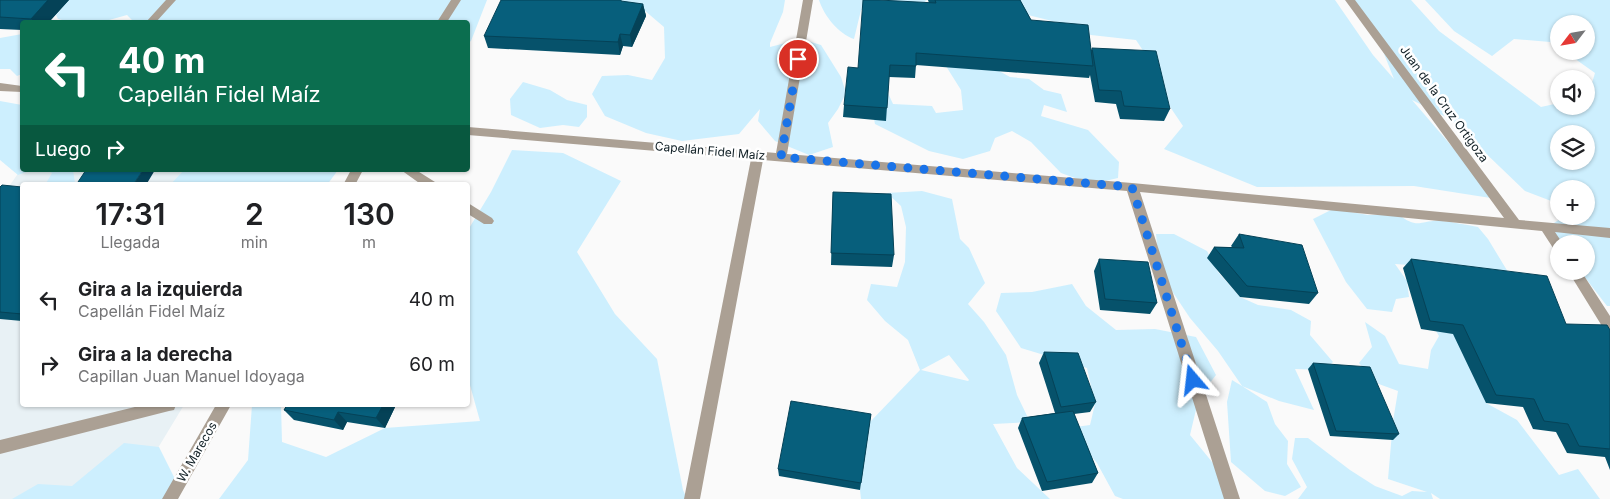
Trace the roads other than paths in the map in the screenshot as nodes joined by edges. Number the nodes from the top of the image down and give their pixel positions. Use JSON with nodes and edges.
{"nodes":[{"id":1,"x":171,"y":0,"type":"edge"},
{"id":2,"x":456,"y":0,"type":"edge"},
{"id":3,"x":808,"y":0,"type":"edge"},
{"id":4,"x":1350,"y":0,"type":"edge"},
{"id":5,"x":153,"y":20,"type":"edge"},
{"id":6,"x":443,"y":20,"type":"edge"},
{"id":7,"x":0,"y":87,"type":"edge"},
{"id":8,"x":20,"y":89,"type":"edge"},
{"id":9,"x":470,"y":130,"type":"edge"},
{"id":10,"x":758,"y":155,"type":"junction"},
{"id":11,"x":781,"y":157,"type":"junction"},
{"id":12,"x":410,"y":172,"type":"edge"},
{"id":13,"x":426,"y":182,"type":"edge"},
{"id":14,"x":1132,"y":187,"type":"junction"},
{"id":15,"x":470,"y":209,"type":"edge"},
{"id":16,"x":488,"y":221,"type":"dead end"},
{"id":17,"x":1516,"y":225,"type":"junction"},
{"id":18,"x":1546,"y":228,"type":"junction"},
{"id":19,"x":1610,"y":233,"type":"edge"},
{"id":20,"x":1551,"y":235,"type":"edge"},
{"id":21,"x":1580,"y":280,"type":"edge"},
{"id":22,"x":1610,"y":326,"type":"edge"},
{"id":23,"x":161,"y":407,"type":"edge"},
{"id":24,"x":223,"y":407,"type":"edge"},
{"id":25,"x":0,"y":447,"type":"edge"},
{"id":26,"x":170,"y":499,"type":"edge"},
{"id":27,"x":692,"y":499,"type":"edge"},
{"id":28,"x":1232,"y":499,"type":"edge"}],
"edges":[{"from":1,"to":5,"type":"street"},
{"from":2,"to":6,"type":"street"},
{"from":3,"to":11,"type":"street"},
{"from":4,"to":17,"type":"street","name":"Juan de la Cruz Ortigoza"},
{"from":7,"to":8,"type":"street"},
{"from":9,"to":10,"type":"street","name":"Capellán Fidel Maíz"},
{"from":10,"to":11,"type":"street","name":"Capellán Fidel Maíz"},
{"from":10,"to":27,"type":"street"},
{"from":11,"to":14,"type":"street","name":"Capellán Fidel Maíz"},
{"from":12,"to":13,"type":"street"},
{"from":14,"to":17,"type":"street","name":"Capellán Fidel Maíz"},
{"from":14,"to":28,"type":"street"},
{"from":15,"to":16,"type":"street"},
{"from":17,"to":18,"type":"street","name":"Capellán Fidel Maíz"},
{"from":18,"to":19,"type":"street","name":"Capellán Fidel Maíz"},
{"from":18,"to":20,"type":"street"},
{"from":21,"to":22,"type":"street"},
{"from":23,"to":25,"type":"street"},
{"from":24,"to":26,"type":"street","name":"W. Marecos"}]}
